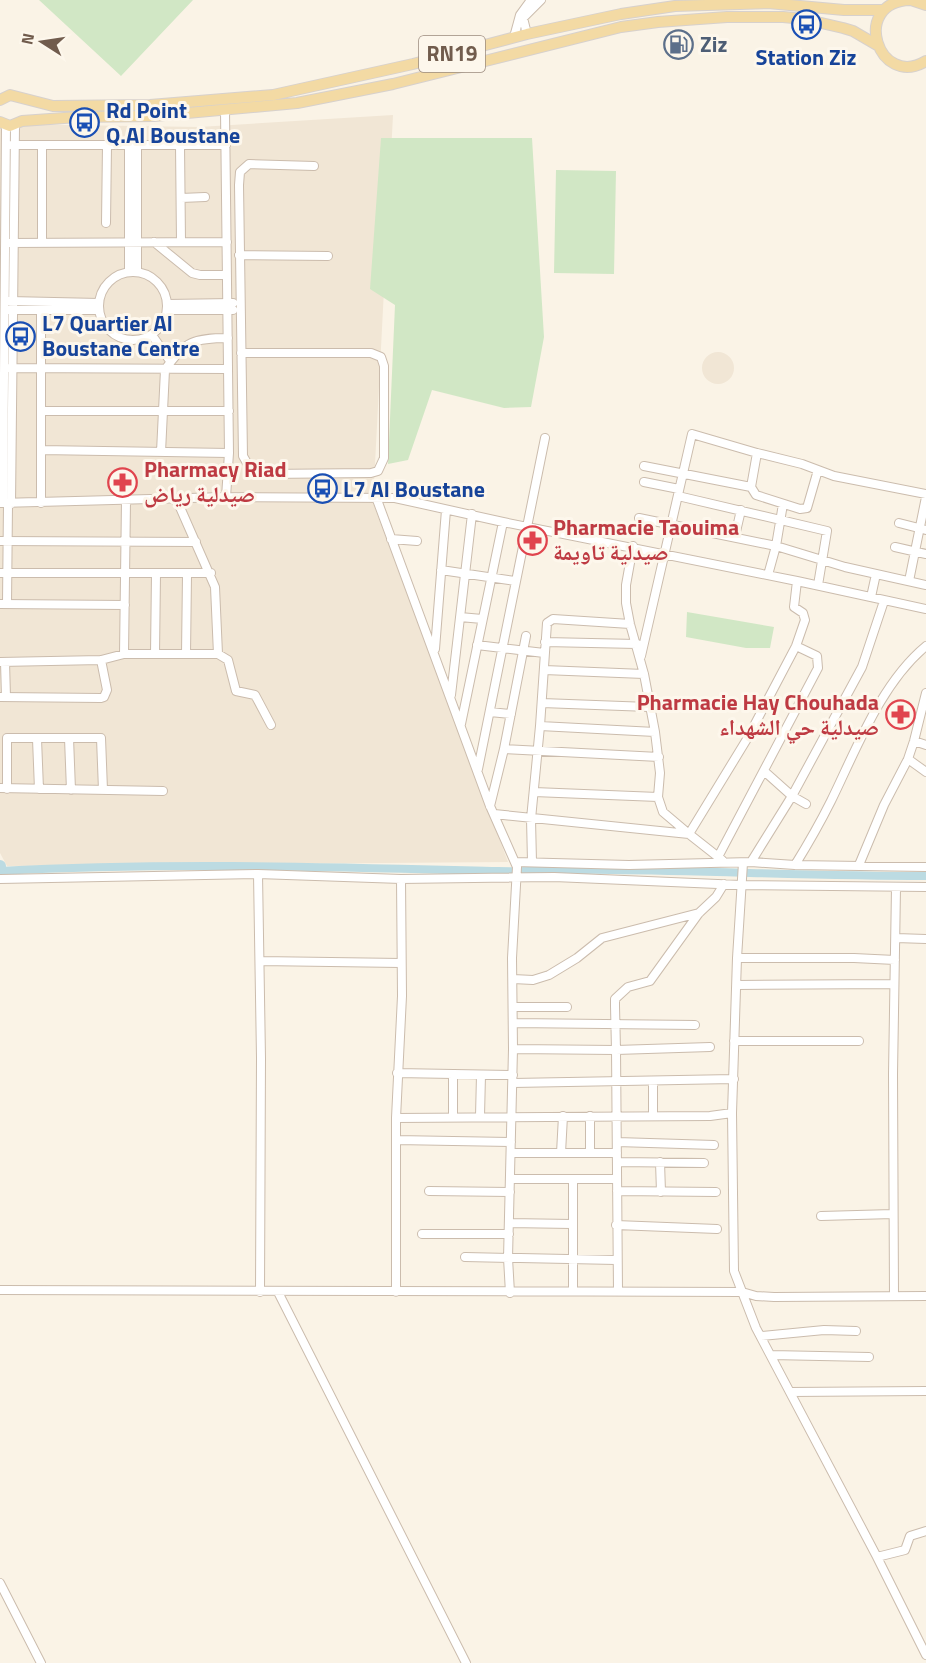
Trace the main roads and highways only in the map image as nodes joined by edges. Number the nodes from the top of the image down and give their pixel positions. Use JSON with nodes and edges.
{"nodes":[{"id":1,"x":911,"y":0,"type":"edge"},
{"id":2,"x":887,"y":5,"type":"edge"},
{"id":3,"x":926,"y":5,"type":"edge"},
{"id":4,"x":877,"y":45,"type":"junction"},
{"id":5,"x":926,"y":62,"type":"edge"},
{"id":6,"x":0,"y":99,"type":"edge"},
{"id":7,"x":20,"y":99,"type":"junction"},
{"id":8,"x":11,"y":123,"type":"edge"}],
"edges":[{"from":1,"to":2,"type":"main road","number":"RN19"},
{"from":1,"to":3,"type":"main road","number":"RN19"},
{"from":2,"to":4,"type":"main road"},
{"from":2,"to":7,"type":"main road","number":"RN19"},
{"from":4,"to":5,"type":"main road","number":"RN19"},
{"from":4,"to":8,"type":"main road","number":"RN19"},
{"from":6,"to":7,"type":"main road","number":"RN19"},
{"from":7,"to":8,"type":"main road"}]}
